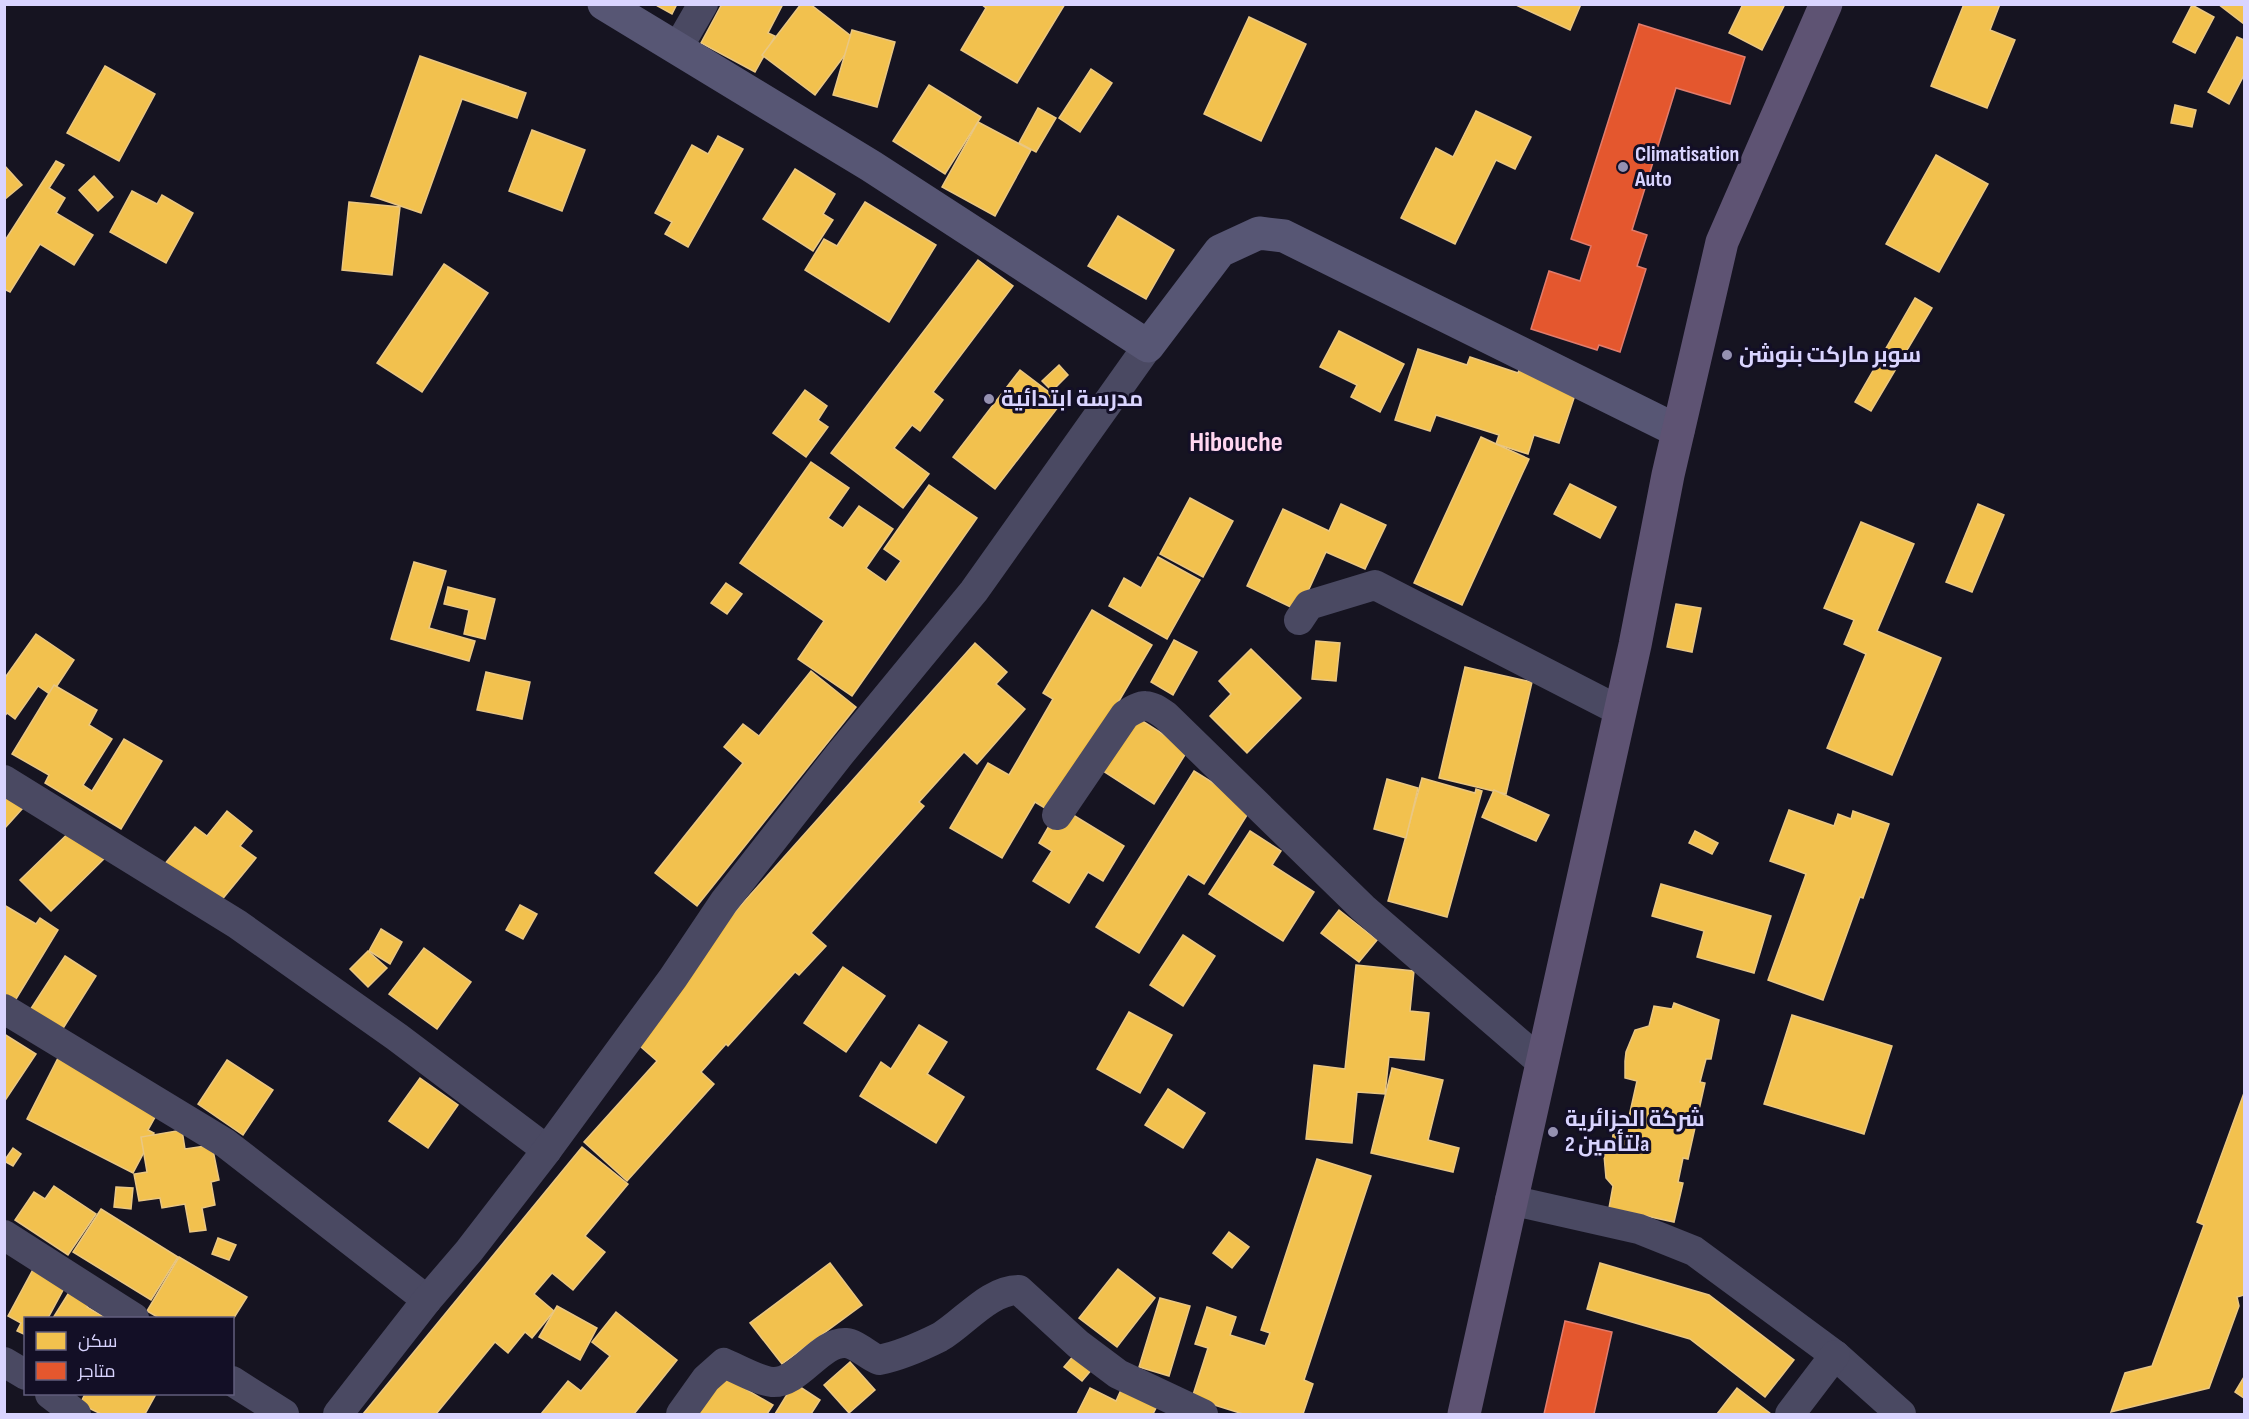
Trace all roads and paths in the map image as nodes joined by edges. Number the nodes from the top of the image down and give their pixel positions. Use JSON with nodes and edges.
{"nodes":[{"id":1,"x":604,"y":4,"type":"edge"},
{"id":2,"x":704,"y":4,"type":"edge"},
{"id":3,"x":1826,"y":4,"type":"edge"},
{"id":4,"x":677,"y":49,"type":"junction"},
{"id":5,"x":1148,"y":346,"type":"junction"},
{"id":6,"x":1678,"y":431,"type":"junction"},
{"id":7,"x":1299,"y":620,"type":"dead end"},
{"id":8,"x":1620,"y":711,"type":"junction"},
{"id":9,"x":4,"y":780,"type":"edge"},
{"id":10,"x":1057,"y":815,"type":"dead end"},
{"id":11,"x":4,"y":1009,"type":"edge"},
{"id":12,"x":1541,"y":1062,"type":"junction"},
{"id":13,"x":547,"y":1150,"type":"junction"},
{"id":14,"x":1510,"y":1200,"type":"junction"},
{"id":15,"x":4,"y":1235,"type":"edge"},
{"id":16,"x":427,"y":1300,"type":"junction"},
{"id":17,"x":132,"y":1317,"type":"edge"},
{"id":18,"x":1835,"y":1355,"type":"junction"},
{"id":19,"x":4,"y":1362,"type":"edge"},
{"id":20,"x":24,"y":1374,"type":"edge"},
{"id":21,"x":234,"y":1382,"type":"edge"},
{"id":22,"x":51,"y":1395,"type":"edge"},
{"id":23,"x":1193,"y":1412,"type":"edge"},
{"id":24,"x":76,"y":1414,"type":"edge"},
{"id":25,"x":284,"y":1414,"type":"edge"},
{"id":26,"x":338,"y":1414,"type":"edge"},
{"id":27,"x":681,"y":1414,"type":"edge"},
{"id":28,"x":1464,"y":1414,"type":"edge"},
{"id":29,"x":1790,"y":1414,"type":"edge"},
{"id":30,"x":1901,"y":1414,"type":"edge"}],
"edges":[{"from":1,"to":4,"type":"main road"},
{"from":2,"to":4,"type":"street"},
{"from":3,"to":6,"type":"main road"},
{"from":4,"to":5,"type":"main road"},
{"from":5,"to":6,"type":"main road"},
{"from":5,"to":13,"type":"street"},
{"from":6,"to":8,"type":"main road"},
{"from":7,"to":8,"type":"street"},
{"from":8,"to":12,"type":"main road"},
{"from":9,"to":13,"type":"street"},
{"from":10,"to":12,"type":"street"},
{"from":11,"to":16,"type":"street"},
{"from":12,"to":14,"type":"main road"},
{"from":13,"to":16,"type":"street"},
{"from":14,"to":18,"type":"street"},
{"from":14,"to":28,"type":"main road"},
{"from":15,"to":17,"type":"street"},
{"from":16,"to":26,"type":"street"},
{"from":18,"to":29,"type":"street"},
{"from":18,"to":30,"type":"street"},
{"from":19,"to":20,"type":"street"},
{"from":21,"to":25,"type":"street"},
{"from":22,"to":24,"type":"street"},
{"from":23,"to":27,"type":"street"}]}
